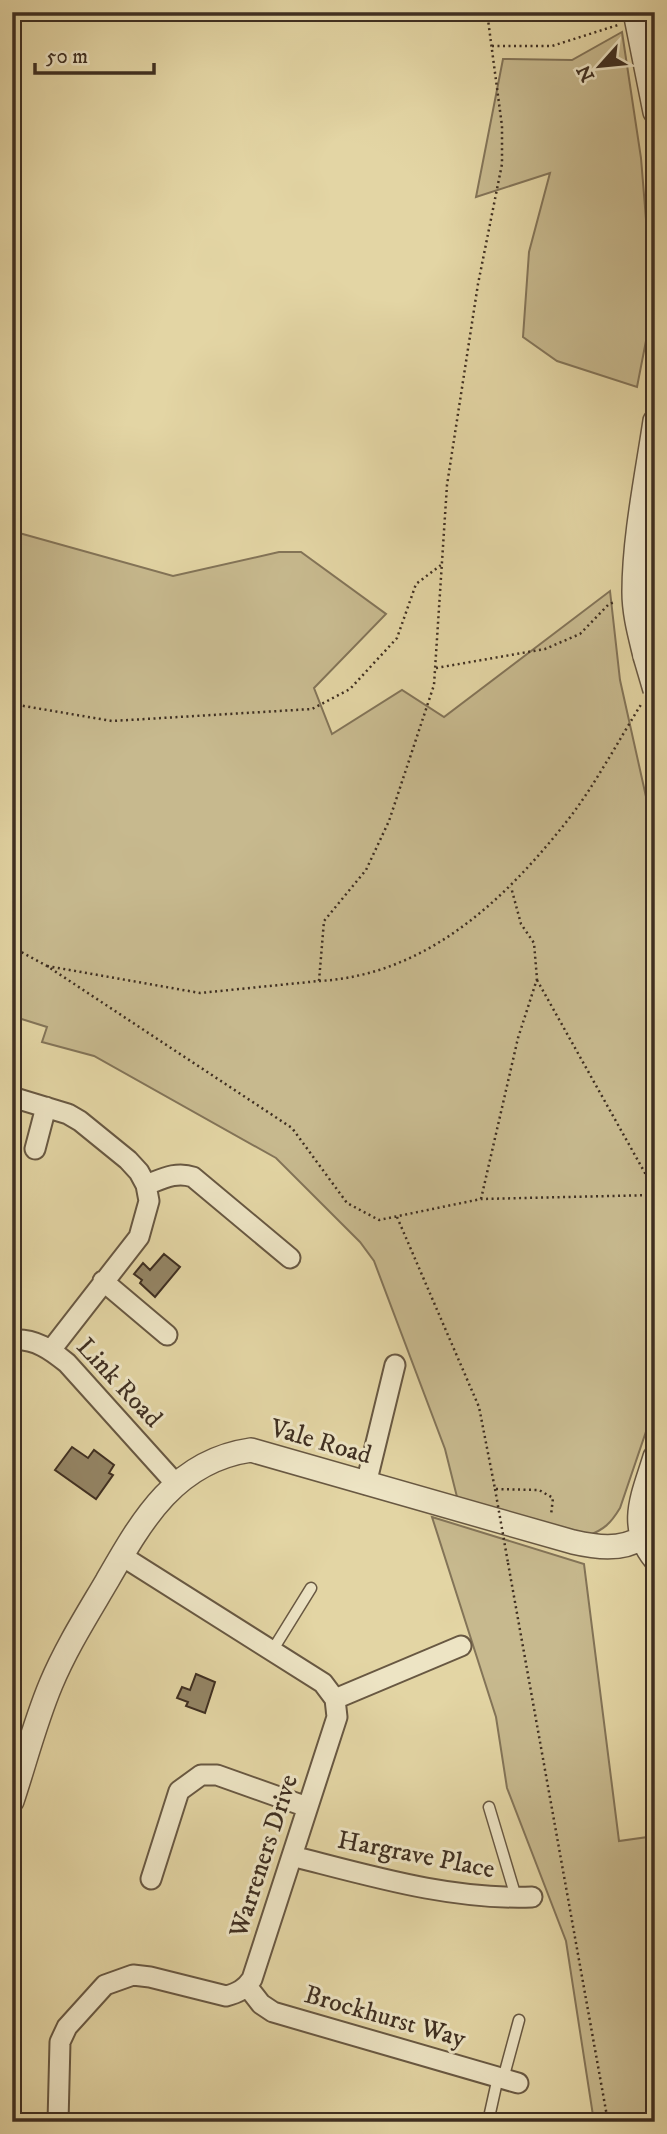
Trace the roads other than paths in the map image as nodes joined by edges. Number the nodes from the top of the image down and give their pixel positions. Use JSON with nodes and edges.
{"nodes":[{"id":1,"x":636,"y":15,"type":"edge"},
{"id":2,"x":655,"y":112,"type":"edge"},
{"id":3,"x":655,"y":421,"type":"edge"},
{"id":4,"x":651,"y":692,"type":"edge"},
{"id":5,"x":12,"y":1097,"type":"edge"},
{"id":6,"x":46,"y":1107,"type":"junction"},
{"id":7,"x":35,"y":1149,"type":"dead end"},
{"id":8,"x":146,"y":1185,"type":"junction"},
{"id":9,"x":290,"y":1258,"type":"dead end"},
{"id":10,"x":103,"y":1281,"type":"junction"},
{"id":11,"x":167,"y":1335,"type":"dead end"},
{"id":12,"x":12,"y":1340,"type":"edge"},
{"id":13,"x":51,"y":1349,"type":"junction"},
{"id":14,"x":395,"y":1365,"type":"dead end"},
{"id":15,"x":655,"y":1457,"type":"edge"},
{"id":16,"x":176,"y":1484,"type":"junction"},
{"id":17,"x":366,"y":1484,"type":"junction"},
{"id":18,"x":641,"y":1538,"type":"junction"},
{"id":19,"x":122,"y":1556,"type":"junction"},
{"id":20,"x":655,"y":1559,"type":"edge"},
{"id":21,"x":311,"y":1588,"type":"dead end"},
{"id":22,"x":461,"y":1646,"type":"dead end"},
{"id":23,"x":272,"y":1651,"type":"junction"},
{"id":24,"x":335,"y":1699,"type":"junction"},
{"id":25,"x":12,"y":1801,"type":"edge"},
{"id":26,"x":307,"y":1807,"type":"junction"},
{"id":27,"x":489,"y":1807,"type":"dead end"},
{"id":28,"x":292,"y":1856,"type":"junction"},
{"id":29,"x":151,"y":1878,"type":"dead end"},
{"id":30,"x":524,"y":1897,"type":"joint"},
{"id":31,"x":247,"y":1986,"type":"junction"},
{"id":32,"x":519,"y":2020,"type":"dead end"},
{"id":33,"x":506,"y":2080,"type":"junction"},
{"id":34,"x":58,"y":2122,"type":"edge"},
{"id":35,"x":488,"y":2122,"type":"edge"}],
"edges":[{"from":1,"to":2,"type":"street"},
{"from":3,"to":4,"type":"street","bridge":true},
{"from":5,"to":6,"type":"street"},
{"from":6,"to":7,"type":"street"},
{"from":6,"to":8,"type":"street"},
{"from":8,"to":9,"type":"street"},
{"from":8,"to":10,"type":"street"},
{"from":10,"to":11,"type":"street"},
{"from":10,"to":13,"type":"street"},
{"from":12,"to":13,"type":"street","name":"Link Road"},
{"from":13,"to":16,"type":"street","name":"Link Road"},
{"from":14,"to":17,"type":"street"},
{"from":15,"to":18,"type":"street"},
{"from":16,"to":17,"type":"street","name":"Vale Road"},
{"from":16,"to":19,"type":"street","name":"Vale Road"},
{"from":17,"to":18,"type":"street","name":"Vale Road"},
{"from":18,"to":20,"type":"street"},
{"from":19,"to":23,"type":"street"},
{"from":19,"to":25,"type":"street","name":"Vale Road"},
{"from":21,"to":23,"type":"lane"},
{"from":22,"to":24,"type":"street"},
{"from":23,"to":24,"type":"street"},
{"from":24,"to":26,"type":"street","name":"Warreners Drive"},
{"from":26,"to":28,"type":"street","name":"Warreners Drive"},
{"from":26,"to":29,"type":"street"},
{"from":27,"to":30,"type":"lane"},
{"from":28,"to":30,"type":"street","name":"Hargrave Place"},
{"from":28,"to":31,"type":"street","name":"Warreners Drive"},
{"from":31,"to":33,"type":"street","name":"Brockhurst Way"},
{"from":31,"to":34,"type":"street"},
{"from":32,"to":33,"type":"lane"},
{"from":33,"to":35,"type":"lane"}]}
